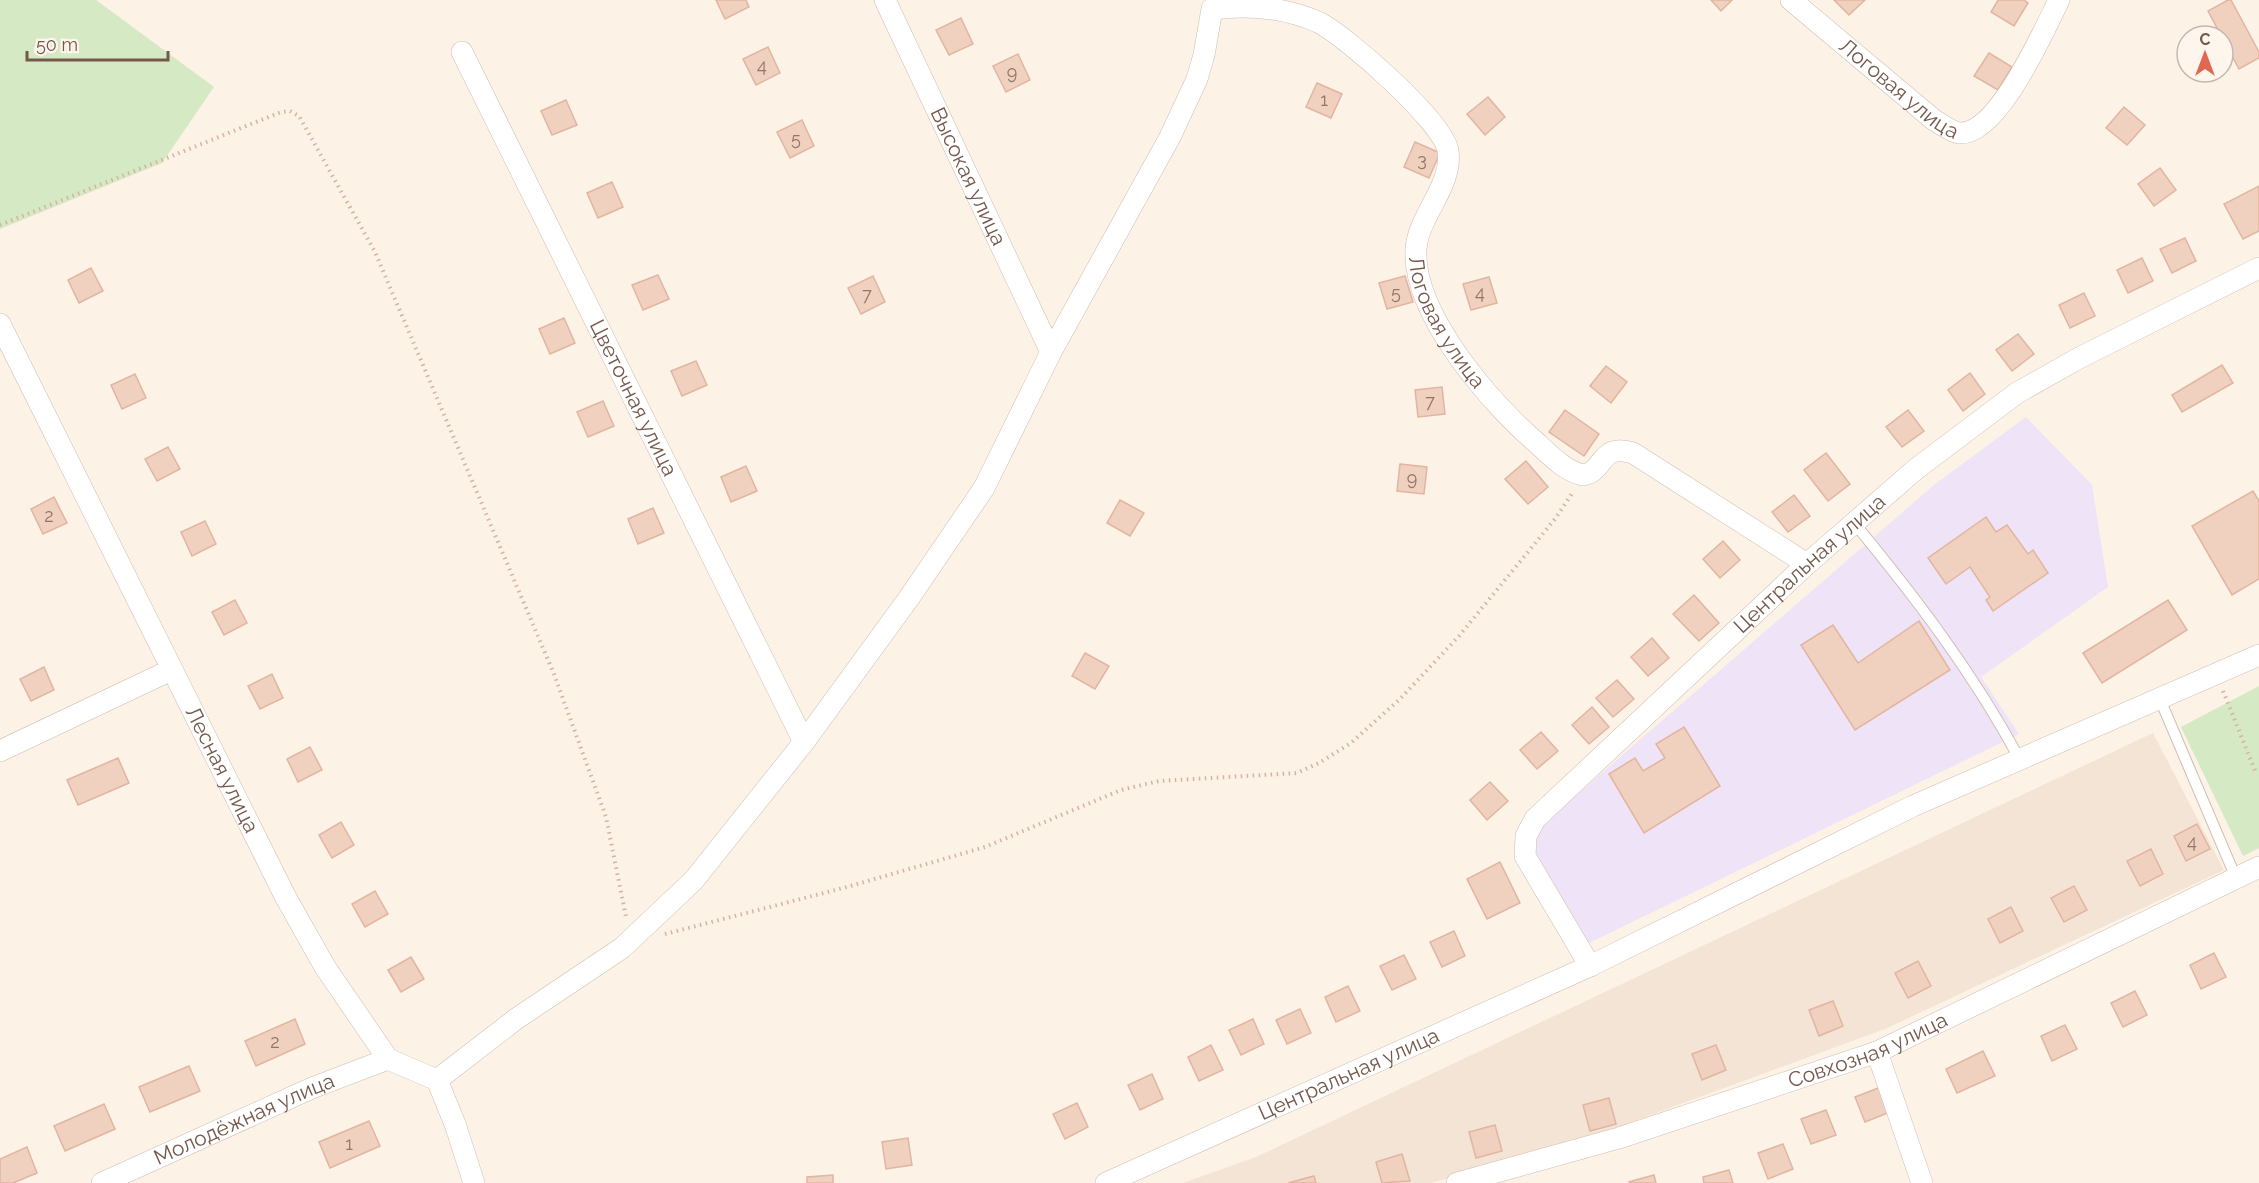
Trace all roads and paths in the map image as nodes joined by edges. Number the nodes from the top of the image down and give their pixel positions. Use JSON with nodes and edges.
{"nodes":[{"id":1,"x":885,"y":0,"type":"edge"},
{"id":2,"x":1791,"y":0,"type":"edge"},
{"id":3,"x":2059,"y":0,"type":"edge"},
{"id":4,"x":462,"y":52,"type":"dead end"},
{"id":5,"x":0,"y":225,"type":"edge"},
{"id":6,"x":2259,"y":268,"type":"edge"},
{"id":7,"x":0,"y":324,"type":"edge"},
{"id":8,"x":1051,"y":352,"type":"junction"},
{"id":9,"x":1582,"y":475,"type":"junction"},
{"id":10,"x":1855,"y":524,"type":"junction"},
{"id":11,"x":1807,"y":564,"type":"junction"},
{"id":12,"x":2259,"y":655,"type":"edge"},
{"id":13,"x":171,"y":670,"type":"junction"},
{"id":14,"x":2216,"y":673,"type":"junction"},
{"id":15,"x":2159,"y":698,"type":"junction"},
{"id":16,"x":804,"y":742,"type":"junction"},
{"id":17,"x":0,"y":751,"type":"edge"},
{"id":18,"x":2019,"y":758,"type":"junction"},
{"id":19,"x":2256,"y":773,"type":"dead end"},
{"id":20,"x":2259,"y":867,"type":"edge"},
{"id":21,"x":2236,"y":878,"type":"junction"},
{"id":22,"x":664,"y":934,"type":"dead end"},
{"id":23,"x":631,"y":940,"type":"junction"},
{"id":24,"x":1590,"y":966,"type":"junction"},
{"id":25,"x":1878,"y":1052,"type":"junction"},
{"id":26,"x":388,"y":1059,"type":"junction"},
{"id":27,"x":437,"y":1080,"type":"junction"},
{"id":28,"x":102,"y":1183,"type":"edge"},
{"id":29,"x":474,"y":1183,"type":"edge"},
{"id":30,"x":1106,"y":1183,"type":"edge"},
{"id":31,"x":1457,"y":1183,"type":"edge"},
{"id":32,"x":1922,"y":1183,"type":"edge"}],
"edges":[{"from":1,"to":8,"type":"street","name":"Высокая улица"},
{"from":2,"to":3,"type":"street","name":"Логовая улица"},
{"from":4,"to":16,"type":"street","name":"Цветочная улица"},
{"from":5,"to":23,"type":"path"},
{"from":6,"to":10,"type":"street","name":"Центральная улица"},
{"from":7,"to":13,"type":"street","name":"Лесная улица"},
{"from":8,"to":9,"type":"street","name":"Логовая улица"},
{"from":8,"to":16,"type":"street"},
{"from":9,"to":11,"type":"street"},
{"from":9,"to":22,"type":"path"},
{"from":10,"to":11,"type":"street","name":"Центральная улица"},
{"from":10,"to":18,"type":"lane"},
{"from":11,"to":24,"type":"street","name":"Центральная улица"},
{"from":12,"to":14,"type":"street","name":"Центральная улица"},
{"from":13,"to":17,"type":"street"},
{"from":13,"to":26,"type":"street","name":"Лесная улица"},
{"from":14,"to":15,"type":"street","name":"Центральная улица"},
{"from":14,"to":19,"type":"path"},
{"from":15,"to":18,"type":"street","name":"Центральная улица"},
{"from":15,"to":21,"type":"lane"},
{"from":16,"to":23,"type":"street"},
{"from":18,"to":24,"type":"street","name":"Центральная улица"},
{"from":20,"to":21,"type":"street","name":"Совхозная улица"},
{"from":21,"to":25,"type":"street","name":"Совхозная улица"},
{"from":23,"to":27,"type":"street"},
{"from":24,"to":30,"type":"street","name":"Центральная улица"},
{"from":25,"to":31,"type":"street","name":"Совхозная улица"},
{"from":25,"to":32,"type":"street"},
{"from":26,"to":27,"type":"street"},
{"from":26,"to":28,"type":"street","name":"Молодёжная улица"},
{"from":27,"to":29,"type":"street"}]}
